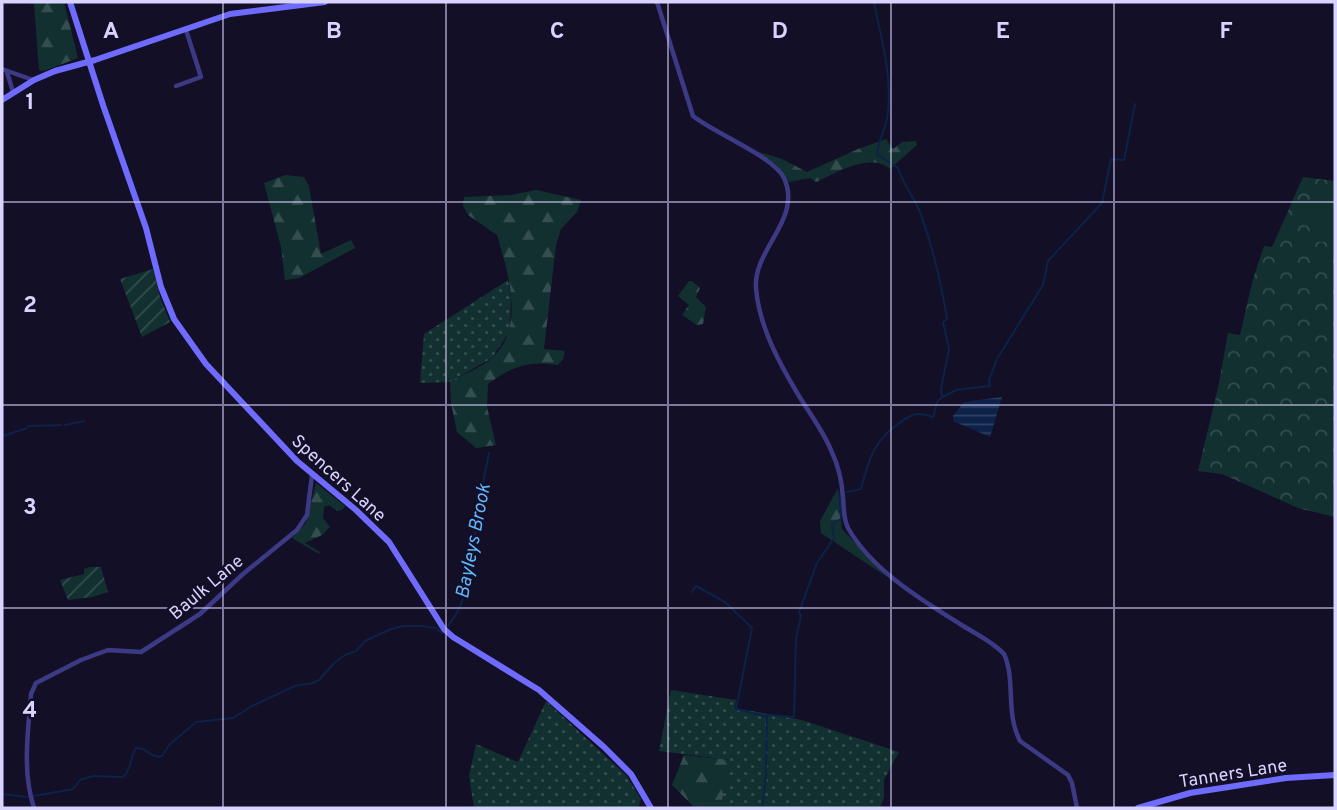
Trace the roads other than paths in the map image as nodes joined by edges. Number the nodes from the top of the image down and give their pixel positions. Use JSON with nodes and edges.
{"nodes":[{"id":1,"x":70,"y":2,"type":"edge"},
{"id":2,"x":325,"y":2,"type":"edge"},
{"id":3,"x":657,"y":2,"type":"edge"},
{"id":4,"x":186,"y":30,"type":"junction"},
{"id":5,"x":89,"y":61,"type":"junction"},
{"id":6,"x":4,"y":70,"type":"edge"},
{"id":7,"x":34,"y":80,"type":"junction"},
{"id":8,"x":176,"y":86,"type":"dead end"},
{"id":9,"x":13,"y":92,"type":"junction"},
{"id":10,"x":2,"y":100,"type":"edge"},
{"id":11,"x":312,"y":475,"type":"junction"},
{"id":12,"x":1335,"y":775,"type":"edge"},
{"id":13,"x":34,"y":808,"type":"edge"},
{"id":14,"x":652,"y":808,"type":"edge"},
{"id":15,"x":1077,"y":808,"type":"edge"},
{"id":16,"x":1138,"y":808,"type":"edge"}],
"edges":[{"from":1,"to":5,"type":"street","name":"Spencers Lane"},
{"from":2,"to":4,"type":"street"},
{"from":3,"to":15,"type":"street"},
{"from":4,"to":5,"type":"street"},
{"from":4,"to":8,"type":"street"},
{"from":5,"to":7,"type":"street"},
{"from":5,"to":11,"type":"street","name":"Spencers Lane"},
{"from":6,"to":7,"type":"street"},
{"from":6,"to":9,"type":"street"},
{"from":7,"to":9,"type":"street"},
{"from":9,"to":10,"type":"street"},
{"from":11,"to":13,"type":"street","name":"Baulk Lane"},
{"from":11,"to":14,"type":"street","name":"Spencers Lane"},
{"from":12,"to":16,"type":"street","name":"Tanners Lane"}]}
